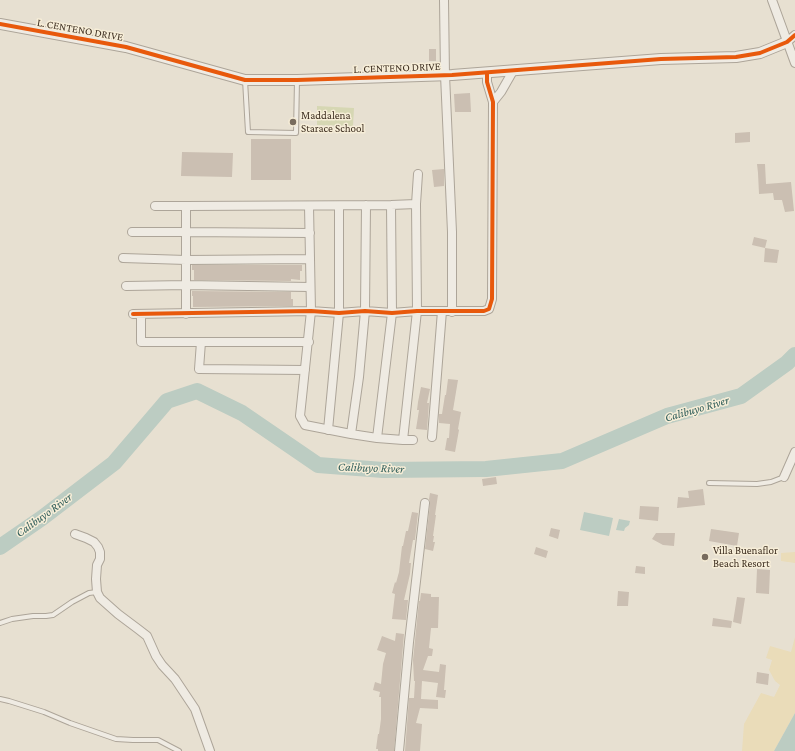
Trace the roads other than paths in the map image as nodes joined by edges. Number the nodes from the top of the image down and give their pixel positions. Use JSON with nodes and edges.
{"nodes":[{"id":1,"x":444,"y":0,"type":"edge"},
{"id":2,"x":772,"y":0,"type":"edge"},
{"id":3,"x":0,"y":24,"type":"edge"},
{"id":4,"x":791,"y":39,"type":"edge"},
{"id":5,"x":795,"y":63,"type":"edge"},
{"id":6,"x":513,"y":71,"type":"junction"},
{"id":7,"x":487,"y":73,"type":"junction"},
{"id":8,"x":445,"y":76,"type":"junction"},
{"id":9,"x":245,"y":80,"type":"junction"},
{"id":10,"x":297,"y":80,"type":"junction"},
{"id":11,"x":494,"y":102,"type":"junction"},
{"id":12,"x":418,"y":174,"type":"dead end"},
{"id":13,"x":416,"y":204,"type":"junction"},
{"id":14,"x":366,"y":205,"type":"junction"},
{"id":15,"x":391,"y":205,"type":"junction"},
{"id":16,"x":155,"y":206,"type":"dead end"},
{"id":17,"x":186,"y":206,"type":"junction"},
{"id":18,"x":309,"y":206,"type":"junction"},
{"id":19,"x":339,"y":206,"type":"junction"},
{"id":20,"x":132,"y":232,"type":"dead end"},
{"id":21,"x":185,"y":232,"type":"junction"},
{"id":22,"x":310,"y":233,"type":"junction"},
{"id":23,"x":123,"y":258,"type":"dead end"},
{"id":24,"x":310,"y":258,"type":"junction"},
{"id":25,"x":186,"y":260,"type":"junction"},
{"id":26,"x":186,"y":285,"type":"junction"},
{"id":27,"x":126,"y":286,"type":"dead end"},
{"id":28,"x":310,"y":287,"type":"junction"},
{"id":29,"x":311,"y":311,"type":"junction"},
{"id":30,"x":365,"y":311,"type":"junction"},
{"id":31,"x":417,"y":311,"type":"junction"},
{"id":32,"x":442,"y":311,"type":"junction"},
{"id":33,"x":452,"y":312,"type":"junction"},
{"id":34,"x":340,"y":313,"type":"junction"},
{"id":35,"x":392,"y":313,"type":"junction"},
{"id":36,"x":186,"y":314,"type":"junction"},
{"id":37,"x":200,"y":342,"type":"junction"},
{"id":38,"x":308,"y":342,"type":"junction"},
{"id":39,"x":305,"y":370,"type":"junction"},
{"id":40,"x":328,"y":430,"type":"junction"},
{"id":41,"x":351,"y":434,"type":"junction"},
{"id":42,"x":432,"y":437,"type":"dead end"},
{"id":43,"x":377,"y":438,"type":"junction"},
{"id":44,"x":403,"y":440,"type":"junction"},
{"id":45,"x":413,"y":440,"type":"dead end"},
{"id":46,"x":795,"y":452,"type":"edge"},
{"id":47,"x":784,"y":477,"type":"joint"},
{"id":48,"x":709,"y":484,"type":"dead end"},
{"id":49,"x":425,"y":503,"type":"dead end"},
{"id":50,"x":75,"y":534,"type":"dead end"},
{"id":51,"x":97,"y":592,"type":"junction"},
{"id":52,"x":0,"y":624,"type":"edge"},
{"id":53,"x":0,"y":699,"type":"edge"},
{"id":54,"x":179,"y":751,"type":"edge"},
{"id":55,"x":210,"y":751,"type":"edge"},
{"id":56,"x":399,"y":751,"type":"edge"}],
"edges":[{"from":1,"to":8,"type":"street"},
{"from":2,"to":4,"type":"street"},
{"from":3,"to":9,"type":"street","name":"L. CENTENO DRIVE"},
{"from":4,"to":5,"type":"street"},
{"from":4,"to":6,"type":"street","name":"L. CENTENO DRIVE"},
{"from":6,"to":7,"type":"street","name":"L. CENTENO DRIVE"},
{"from":6,"to":11,"type":"street"},
{"from":7,"to":8,"type":"street","name":"L. CENTENO DRIVE"},
{"from":7,"to":11,"type":"street"},
{"from":8,"to":10,"type":"street","name":"L. CENTENO DRIVE"},
{"from":8,"to":33,"type":"street"},
{"from":9,"to":10,"type":"street","name":"L. CENTENO DRIVE"},
{"from":9,"to":10,"type":"lane"},
{"from":11,"to":33,"type":"street"},
{"from":12,"to":13,"type":"street"},
{"from":13,"to":15,"type":"street"},
{"from":13,"to":31,"type":"street"},
{"from":14,"to":15,"type":"street"},
{"from":14,"to":19,"type":"street"},
{"from":14,"to":30,"type":"street"},
{"from":15,"to":35,"type":"street"},
{"from":16,"to":17,"type":"street"},
{"from":17,"to":18,"type":"street"},
{"from":17,"to":21,"type":"street"},
{"from":18,"to":19,"type":"street"},
{"from":18,"to":22,"type":"street"},
{"from":19,"to":34,"type":"street"},
{"from":20,"to":21,"type":"street"},
{"from":21,"to":22,"type":"street"},
{"from":21,"to":25,"type":"street"},
{"from":22,"to":24,"type":"street"},
{"from":23,"to":25,"type":"street"},
{"from":24,"to":25,"type":"street"},
{"from":24,"to":28,"type":"street"},
{"from":25,"to":26,"type":"street"},
{"from":26,"to":27,"type":"street"},
{"from":26,"to":28,"type":"street"},
{"from":26,"to":36,"type":"street"},
{"from":28,"to":29,"type":"street"},
{"from":29,"to":34,"type":"street"},
{"from":29,"to":36,"type":"street"},
{"from":29,"to":38,"type":"street"},
{"from":30,"to":34,"type":"street"},
{"from":30,"to":35,"type":"street"},
{"from":30,"to":41,"type":"street"},
{"from":31,"to":32,"type":"street"},
{"from":31,"to":35,"type":"street"},
{"from":31,"to":44,"type":"street"},
{"from":32,"to":33,"type":"street"},
{"from":32,"to":42,"type":"street"},
{"from":34,"to":40,"type":"street"},
{"from":35,"to":43,"type":"street"},
{"from":36,"to":37,"type":"street"},
{"from":37,"to":38,"type":"street"},
{"from":37,"to":39,"type":"street"},
{"from":38,"to":39,"type":"street"},
{"from":39,"to":40,"type":"street"},
{"from":40,"to":41,"type":"street"},
{"from":41,"to":43,"type":"street"},
{"from":43,"to":44,"type":"street"},
{"from":44,"to":45,"type":"street"},
{"from":46,"to":47,"type":"street"},
{"from":47,"to":48,"type":"lane"},
{"from":49,"to":56,"type":"street"},
{"from":50,"to":51,"type":"street"},
{"from":51,"to":52,"type":"lane"},
{"from":51,"to":55,"type":"street"},
{"from":53,"to":54,"type":"lane"}]}
